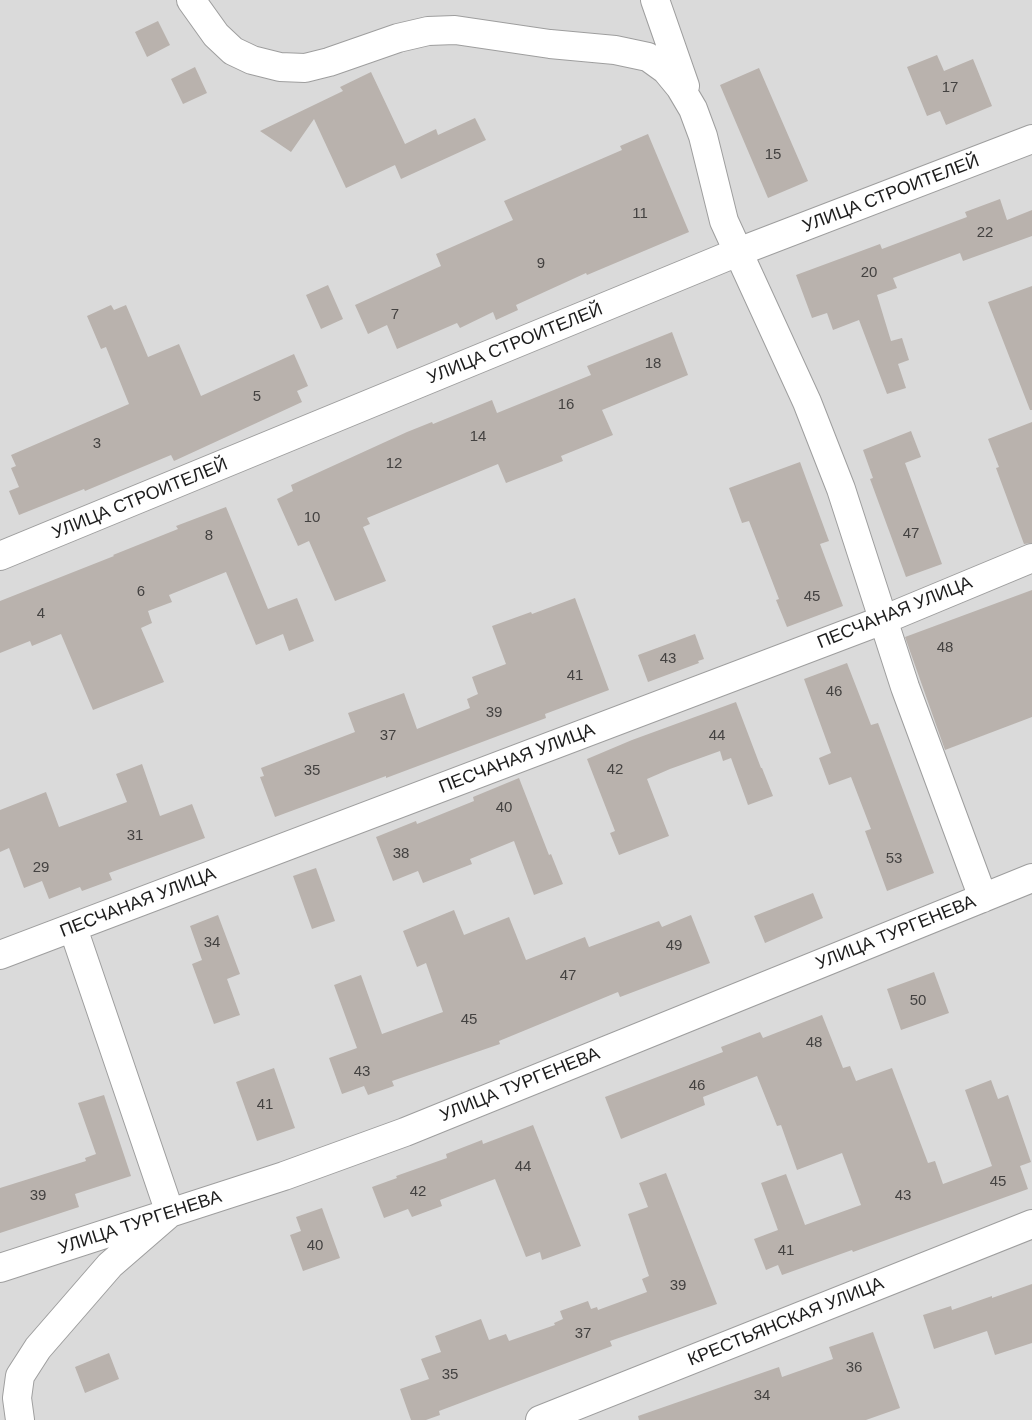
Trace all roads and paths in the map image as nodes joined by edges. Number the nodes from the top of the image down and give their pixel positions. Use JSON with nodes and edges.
{"nodes":[{"id":1,"x":191,"y":0,"type":"edge"},
{"id":2,"x":654,"y":0,"type":"edge"},
{"id":3,"x":693,"y":109,"type":"junction"},
{"id":4,"x":1032,"y":139,"type":"edge"},
{"id":5,"x":738,"y":252,"type":"junction"},
{"id":6,"x":0,"y":556,"type":"edge"},
{"id":7,"x":1032,"y":558,"type":"edge"},
{"id":8,"x":883,"y":620,"type":"junction"},
{"id":9,"x":1032,"y":878,"type":"edge"},
{"id":10,"x":983,"y":898,"type":"junction"},
{"id":11,"x":74,"y":928,"type":"junction"},
{"id":12,"x":0,"y":955,"type":"edge"},
{"id":13,"x":170,"y":1213,"type":"junction"},
{"id":14,"x":1032,"y":1224,"type":"edge"},
{"id":15,"x":0,"y":1268,"type":"edge"},
{"id":16,"x":20,"y":1420,"type":"edge"},
{"id":17,"x":540,"y":1420,"type":"edge"}],
"edges":[{"from":1,"to":3,"type":"street"},
{"from":2,"to":3,"type":"street"},
{"from":3,"to":5,"type":"street"},
{"from":4,"to":5,"type":"street","name":"УЛИЦА СТРОИТЕЛЕЙ"},
{"from":5,"to":6,"type":"street","name":"УЛИЦА СТРОИТЕЛЕЙ"},
{"from":5,"to":8,"type":"street"},
{"from":7,"to":8,"type":"street","name":"ПЕСЧАНАЯ УЛИЦА"},
{"from":8,"to":10,"type":"street"},
{"from":8,"to":11,"type":"street","name":"ПЕСЧАНАЯ УЛИЦА"},
{"from":9,"to":10,"type":"street","name":"УЛИЦА ТУРГЕНЕВА"},
{"from":10,"to":13,"type":"street","name":"УЛИЦА ТУРГЕНЕВА"},
{"from":11,"to":12,"type":"street","name":"ПЕСЧАНАЯ УЛИЦА"},
{"from":11,"to":13,"type":"street"},
{"from":13,"to":15,"type":"street","name":"УЛИЦА ТУРГЕНЕВА"},
{"from":13,"to":16,"type":"street"},
{"from":14,"to":17,"type":"street","name":"КРЕСТЬЯНСКАЯ УЛИЦА"}]}
